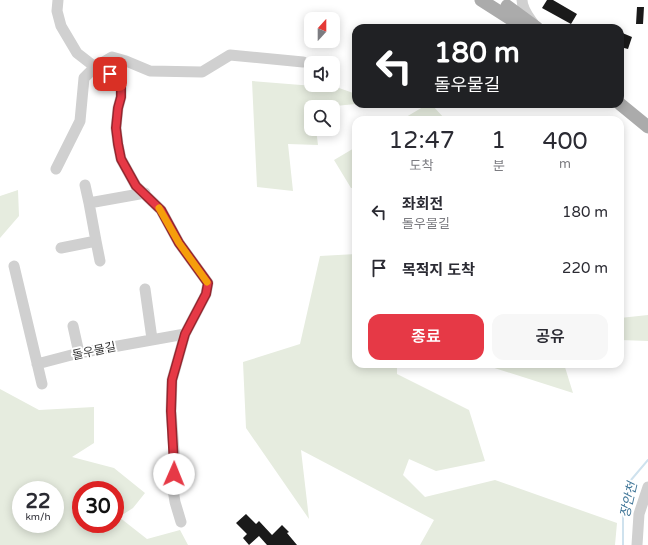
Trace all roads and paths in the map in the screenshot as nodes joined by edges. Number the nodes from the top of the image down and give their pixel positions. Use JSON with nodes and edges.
{"nodes":[{"id":1,"x":58,"y":0,"type":"edge"},
{"id":2,"x":481,"y":0,"type":"edge"},
{"id":3,"x":497,"y":0,"type":"edge"},
{"id":4,"x":522,"y":0,"type":"edge"},
{"id":5,"x":514,"y":12,"type":"edge"},
{"id":6,"x":531,"y":24,"type":"edge"},
{"id":7,"x":534,"y":24,"type":"edge"},
{"id":8,"x":303,"y":62,"type":"dead end"},
{"id":9,"x":95,"y":67,"type":"junction"},
{"id":10,"x":624,"y":97,"type":"edge"},
{"id":11,"x":624,"y":107,"type":"edge"},
{"id":12,"x":648,"y":116,"type":"edge"},
{"id":13,"x":648,"y":127,"type":"edge"},
{"id":14,"x":56,"y":169,"type":"dead end"},
{"id":15,"x":85,"y":186,"type":"dead end"},
{"id":16,"x":145,"y":193,"type":"junction"},
{"id":17,"x":89,"y":203,"type":"junction"},
{"id":18,"x":96,"y":242,"type":"junction"},
{"id":19,"x":61,"y":248,"type":"dead end"},
{"id":20,"x":100,"y":261,"type":"dead end"},
{"id":21,"x":14,"y":266,"type":"dead end"},
{"id":22,"x":144,"y":289,"type":"dead end"},
{"id":23,"x":73,"y":326,"type":"dead end"},
{"id":24,"x":185,"y":334,"type":"junction"},
{"id":25,"x":152,"y":339,"type":"junction"},
{"id":26,"x":78,"y":353,"type":"junction"},
{"id":27,"x":37,"y":364,"type":"junction"},
{"id":28,"x":42,"y":384,"type":"dead end"},
{"id":29,"x":648,"y":487,"type":"edge"},
{"id":30,"x":182,"y":522,"type":"dead end"},
{"id":31,"x":637,"y":545,"type":"edge"}],
"edges":[{"from":1,"to":9,"type":"street"},
{"from":2,"to":5,"type":"main road"},
{"from":3,"to":5,"type":"main road"},
{"from":4,"to":7,"type":"street"},
{"from":5,"to":6,"type":"main road"},
{"from":8,"to":9,"type":"street"},
{"from":9,"to":14,"type":"street"},
{"from":9,"to":16,"type":"street"},
{"from":10,"to":12,"type":"main road"},
{"from":11,"to":13,"type":"main road"},
{"from":15,"to":17,"type":"street"},
{"from":16,"to":17,"type":"street"},
{"from":16,"to":24,"type":"street"},
{"from":17,"to":18,"type":"street"},
{"from":18,"to":19,"type":"street"},
{"from":18,"to":20,"type":"street"},
{"from":21,"to":27,"type":"street"},
{"from":22,"to":25,"type":"street"},
{"from":23,"to":26,"type":"street"},
{"from":24,"to":25,"type":"street","name":"돌우물길"},
{"from":24,"to":30,"type":"street"},
{"from":25,"to":26,"type":"street","name":"돌우물길"},
{"from":26,"to":27,"type":"street","name":"돌우물길"},
{"from":27,"to":28,"type":"street"},
{"from":29,"to":31,"type":"street"}]}
